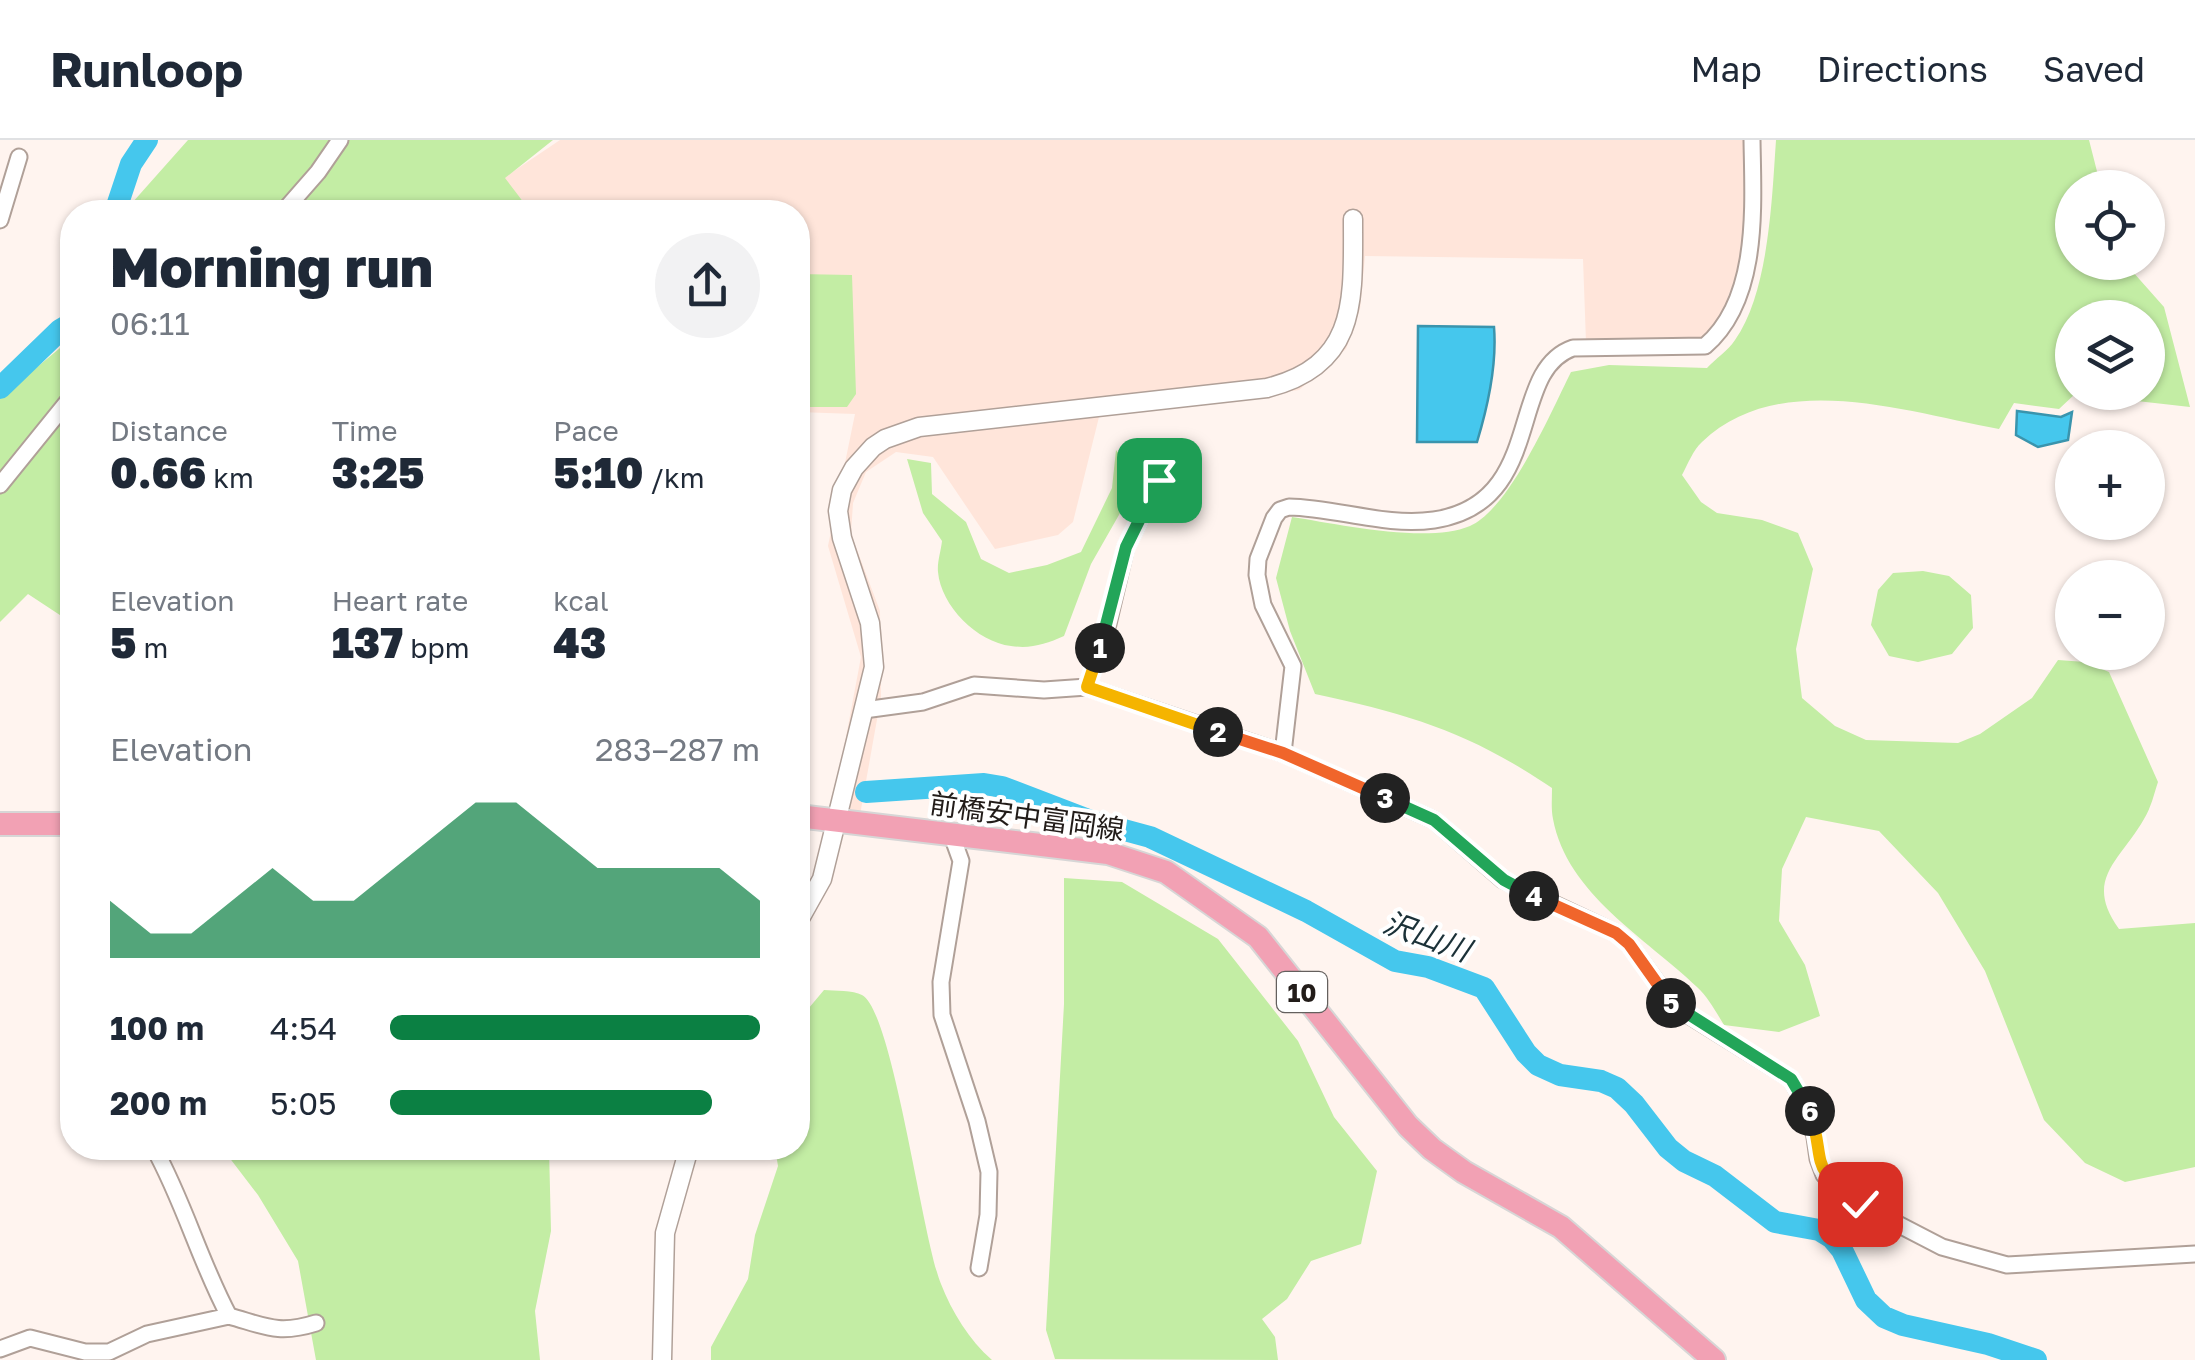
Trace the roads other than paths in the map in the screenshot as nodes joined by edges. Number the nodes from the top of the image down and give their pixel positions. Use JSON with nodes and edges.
{"nodes":[{"id":1,"x":340,"y":140,"type":"edge"},
{"id":2,"x":1752,"y":140,"type":"edge"},
{"id":3,"x":19,"y":157,"type":"dead end"},
{"id":4,"x":293,"y":200,"type":"edge"},
{"id":5,"x":1353,"y":219,"type":"dead end"},
{"id":6,"x":0,"y":220,"type":"edge"},
{"id":7,"x":60,"y":411,"type":"edge"},
{"id":8,"x":1159,"y":480,"type":"dead end"},
{"id":9,"x":0,"y":486,"type":"edge"},
{"id":10,"x":1087,"y":687,"type":"junction"},
{"id":11,"x":864,"y":710,"type":"junction"},
{"id":12,"x":1283,"y":753,"type":"junction"},
{"id":13,"x":810,"y":818,"type":"edge"},
{"id":14,"x":836,"y":822,"type":"junction"},
{"id":15,"x":0,"y":824,"type":"edge"},
{"id":16,"x":60,"y":824,"type":"edge"},
{"id":17,"x":952,"y":836,"type":"junction"},
{"id":18,"x":810,"y":900,"type":"edge"},
{"id":19,"x":161,"y":1160,"type":"edge"},
{"id":20,"x":686,"y":1160,"type":"edge"},
{"id":21,"x":2195,"y":1254,"type":"edge"},
{"id":22,"x":979,"y":1268,"type":"dead end"},
{"id":23,"x":229,"y":1316,"type":"junction"},
{"id":24,"x":316,"y":1323,"type":"dead end"},
{"id":25,"x":0,"y":1349,"type":"edge"},
{"id":26,"x":662,"y":1360,"type":"edge"},
{"id":27,"x":1714,"y":1360,"type":"edge"}],
"edges":[{"from":1,"to":4,"type":"street"},
{"from":2,"to":12,"type":"street"},
{"from":3,"to":6,"type":"street"},
{"from":5,"to":11,"type":"street"},
{"from":7,"to":9,"type":"street"},
{"from":8,"to":10,"type":"street"},
{"from":10,"to":11,"type":"street"},
{"from":10,"to":12,"type":"street"},
{"from":11,"to":14,"type":"street"},
{"from":12,"to":21,"type":"street"},
{"from":13,"to":14,"type":"main road","name":"前橋安中富岡線","number":"10"},
{"from":14,"to":17,"type":"main road","name":"前橋安中富岡線","number":"10"},
{"from":14,"to":18,"type":"street"},
{"from":15,"to":16,"type":"main road"},
{"from":17,"to":22,"type":"street"},
{"from":17,"to":27,"type":"main road","name":"前橋安中富岡線","number":"10"},
{"from":19,"to":23,"type":"street"},
{"from":20,"to":26,"type":"street"},
{"from":23,"to":24,"type":"street"},
{"from":23,"to":25,"type":"street"}]}
